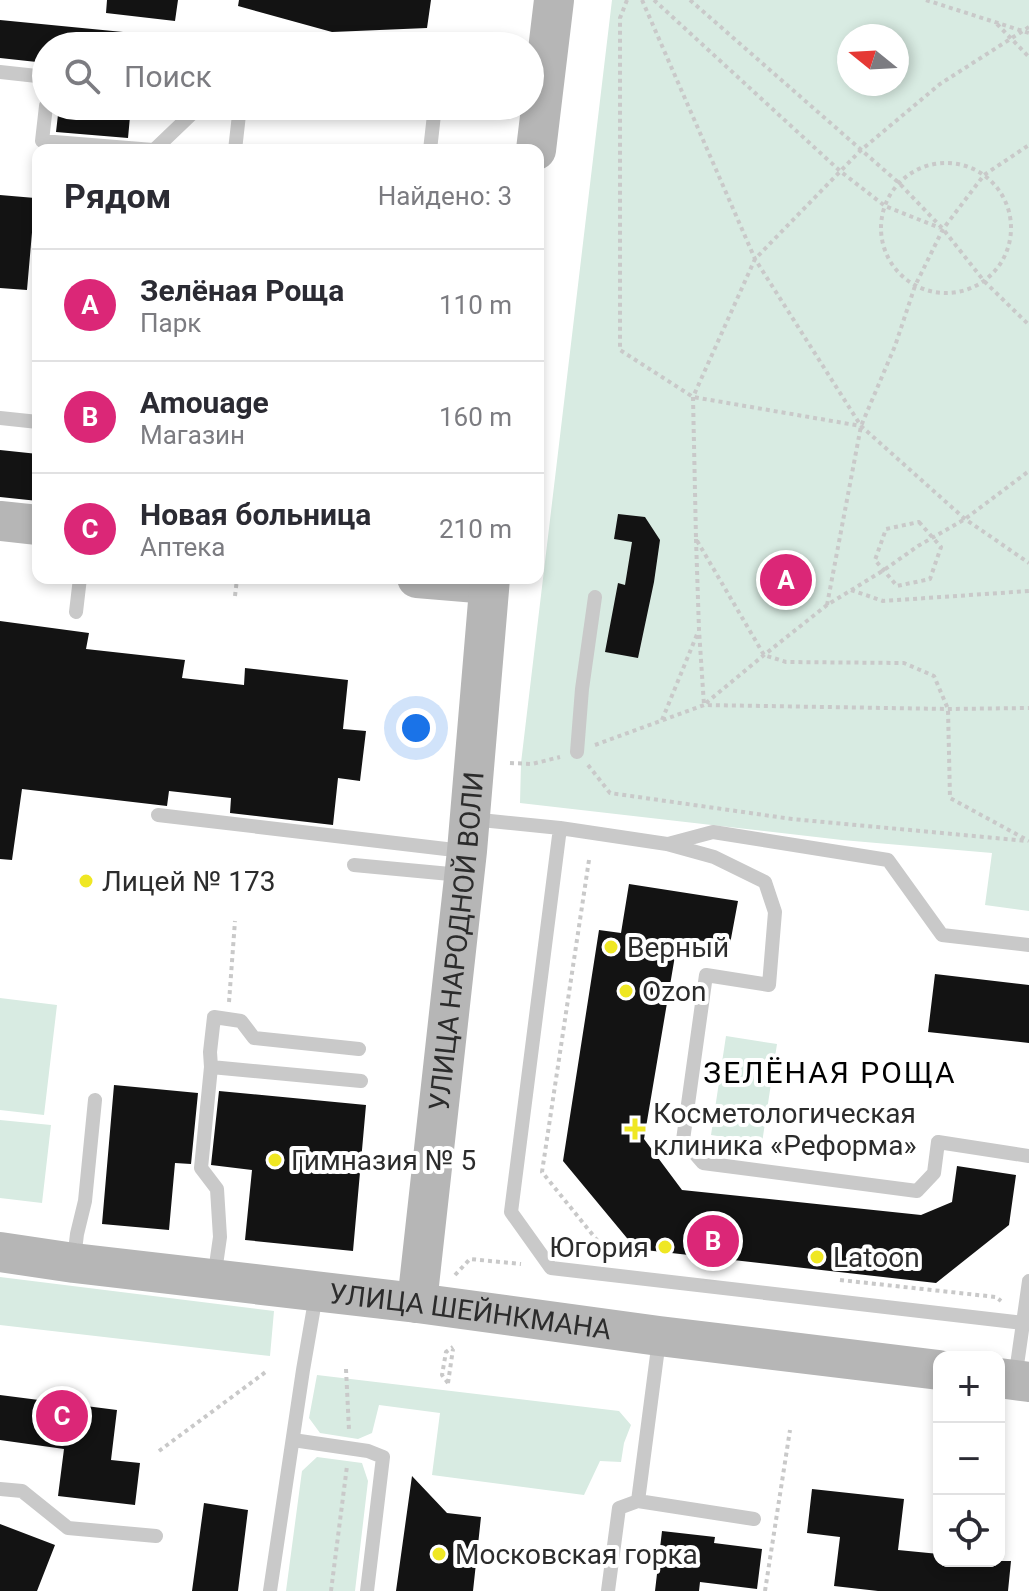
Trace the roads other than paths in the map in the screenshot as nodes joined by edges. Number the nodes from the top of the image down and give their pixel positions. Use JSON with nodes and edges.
{"nodes":[{"id":1,"x":554,"y":0,"type":"edge"},
{"id":2,"x":544,"y":48,"type":"edge"},
{"id":3,"x":0,"y":72,"type":"edge"},
{"id":4,"x":32,"y":75,"type":"edge"},
{"id":5,"x":44,"y":120,"type":"edge"},
{"id":6,"x":185,"y":120,"type":"edge"},
{"id":7,"x":238,"y":120,"type":"edge"},
{"id":8,"x":433,"y":120,"type":"edge"},
{"id":9,"x":536,"y":120,"type":"edge"},
{"id":10,"x":79,"y":144,"type":"edge"},
{"id":11,"x":159,"y":144,"type":"edge"},
{"id":12,"x":236,"y":144,"type":"edge"},
{"id":13,"x":431,"y":144,"type":"edge"},
{"id":14,"x":536,"y":144,"type":"edge"},
{"id":15,"x":0,"y":418,"type":"edge"},
{"id":16,"x":32,"y":421,"type":"edge"},
{"id":17,"x":0,"y":521,"type":"edge"},
{"id":18,"x":32,"y":524,"type":"edge"},
{"id":19,"x":79,"y":584,"type":"edge"},
{"id":20,"x":490,"y":584,"type":"edge"},
{"id":21,"x":595,"y":597,"type":"dead end"},
{"id":22,"x":76,"y":612,"type":"dead end"},
{"id":23,"x":577,"y":752,"type":"road end"},
{"id":24,"x":158,"y":815,"type":"dead end"},
{"id":25,"x":560,"y":828,"type":"junction"},
{"id":26,"x":667,"y":844,"type":"junction"},
{"id":27,"x":467,"y":848,"type":"junction"},
{"id":28,"x":354,"y":865,"type":"dead end"},
{"id":29,"x":1029,"y":945,"type":"edge"},
{"id":30,"x":359,"y":1049,"type":"dead end"},
{"id":31,"x":211,"y":1067,"type":"junction"},
{"id":32,"x":361,"y":1081,"type":"dead end"},
{"id":33,"x":95,"y":1100,"type":"dead end"},
{"id":34,"x":1029,"y":1156,"type":"edge"},
{"id":35,"x":0,"y":1252,"type":"edge"},
{"id":36,"x":74,"y":1263,"type":"junction"},
{"id":37,"x":214,"y":1279,"type":"junction"},
{"id":38,"x":1029,"y":1281,"type":"edge"},
{"id":39,"x":317,"y":1293,"type":"junction"},
{"id":40,"x":417,"y":1303,"type":"junction"},
{"id":41,"x":1023,"y":1323,"type":"junction"},
{"id":42,"x":659,"y":1336,"type":"junction"},
{"id":43,"x":933,"y":1369,"type":"edge"},
{"id":44,"x":1014,"y":1380,"type":"edge"},
{"id":45,"x":293,"y":1440,"type":"junction"},
{"id":46,"x":0,"y":1489,"type":"edge"},
{"id":47,"x":638,"y":1501,"type":"junction"},
{"id":48,"x":754,"y":1519,"type":"dead end"},
{"id":49,"x":156,"y":1536,"type":"dead end"},
{"id":50,"x":270,"y":1591,"type":"edge"},
{"id":51,"x":367,"y":1591,"type":"edge"},
{"id":52,"x":608,"y":1591,"type":"edge"}],
"edges":[{"from":1,"to":2,"type":"street"},
{"from":3,"to":4,"type":"lane"},
{"from":5,"to":10,"type":"lane"},
{"from":6,"to":11,"type":"lane"},
{"from":7,"to":12,"type":"lane"},
{"from":8,"to":13,"type":"lane"},
{"from":9,"to":14,"type":"street"},
{"from":15,"to":16,"type":"lane"},
{"from":17,"to":18,"type":"street"},
{"from":19,"to":22,"type":"lane"},
{"from":20,"to":27,"type":"street","name":"УЛИЦА НАРОДНОЙ ВОЛИ"},
{"from":21,"to":23,"type":"lane"},
{"from":24,"to":27,"type":"lane"},
{"from":25,"to":26,"type":"lane"},
{"from":25,"to":27,"type":"lane"},
{"from":25,"to":41,"type":"lane"},
{"from":26,"to":29,"type":"lane"},
{"from":26,"to":34,"type":"lane"},
{"from":27,"to":28,"type":"lane"},
{"from":27,"to":40,"type":"street","name":"УЛИЦА НАРОДНОЙ ВОЛИ"},
{"from":30,"to":31,"type":"lane"},
{"from":31,"to":32,"type":"lane"},
{"from":31,"to":37,"type":"lane"},
{"from":33,"to":36,"type":"lane"},
{"from":35,"to":36,"type":"street","name":"УЛИЦА ШЕЙНКМАНА"},
{"from":36,"to":37,"type":"street","name":"УЛИЦА ШЕЙНКМАНА"},
{"from":37,"to":39,"type":"street","name":"УЛИЦА ШЕЙНКМАНА"},
{"from":38,"to":41,"type":"lane"},
{"from":39,"to":40,"type":"street","name":"УЛИЦА ШЕЙНКМАНА"},
{"from":39,"to":45,"type":"lane"},
{"from":40,"to":42,"type":"street","name":"УЛИЦА ШЕЙНКМАНА"},
{"from":41,"to":44,"type":"lane"},
{"from":42,"to":43,"type":"street","name":"УЛИЦА ШЕЙНКМАНА"},
{"from":42,"to":47,"type":"lane"},
{"from":45,"to":50,"type":"lane"},
{"from":45,"to":51,"type":"lane"},
{"from":46,"to":49,"type":"lane"},
{"from":47,"to":48,"type":"lane"},
{"from":47,"to":52,"type":"lane"}]}
